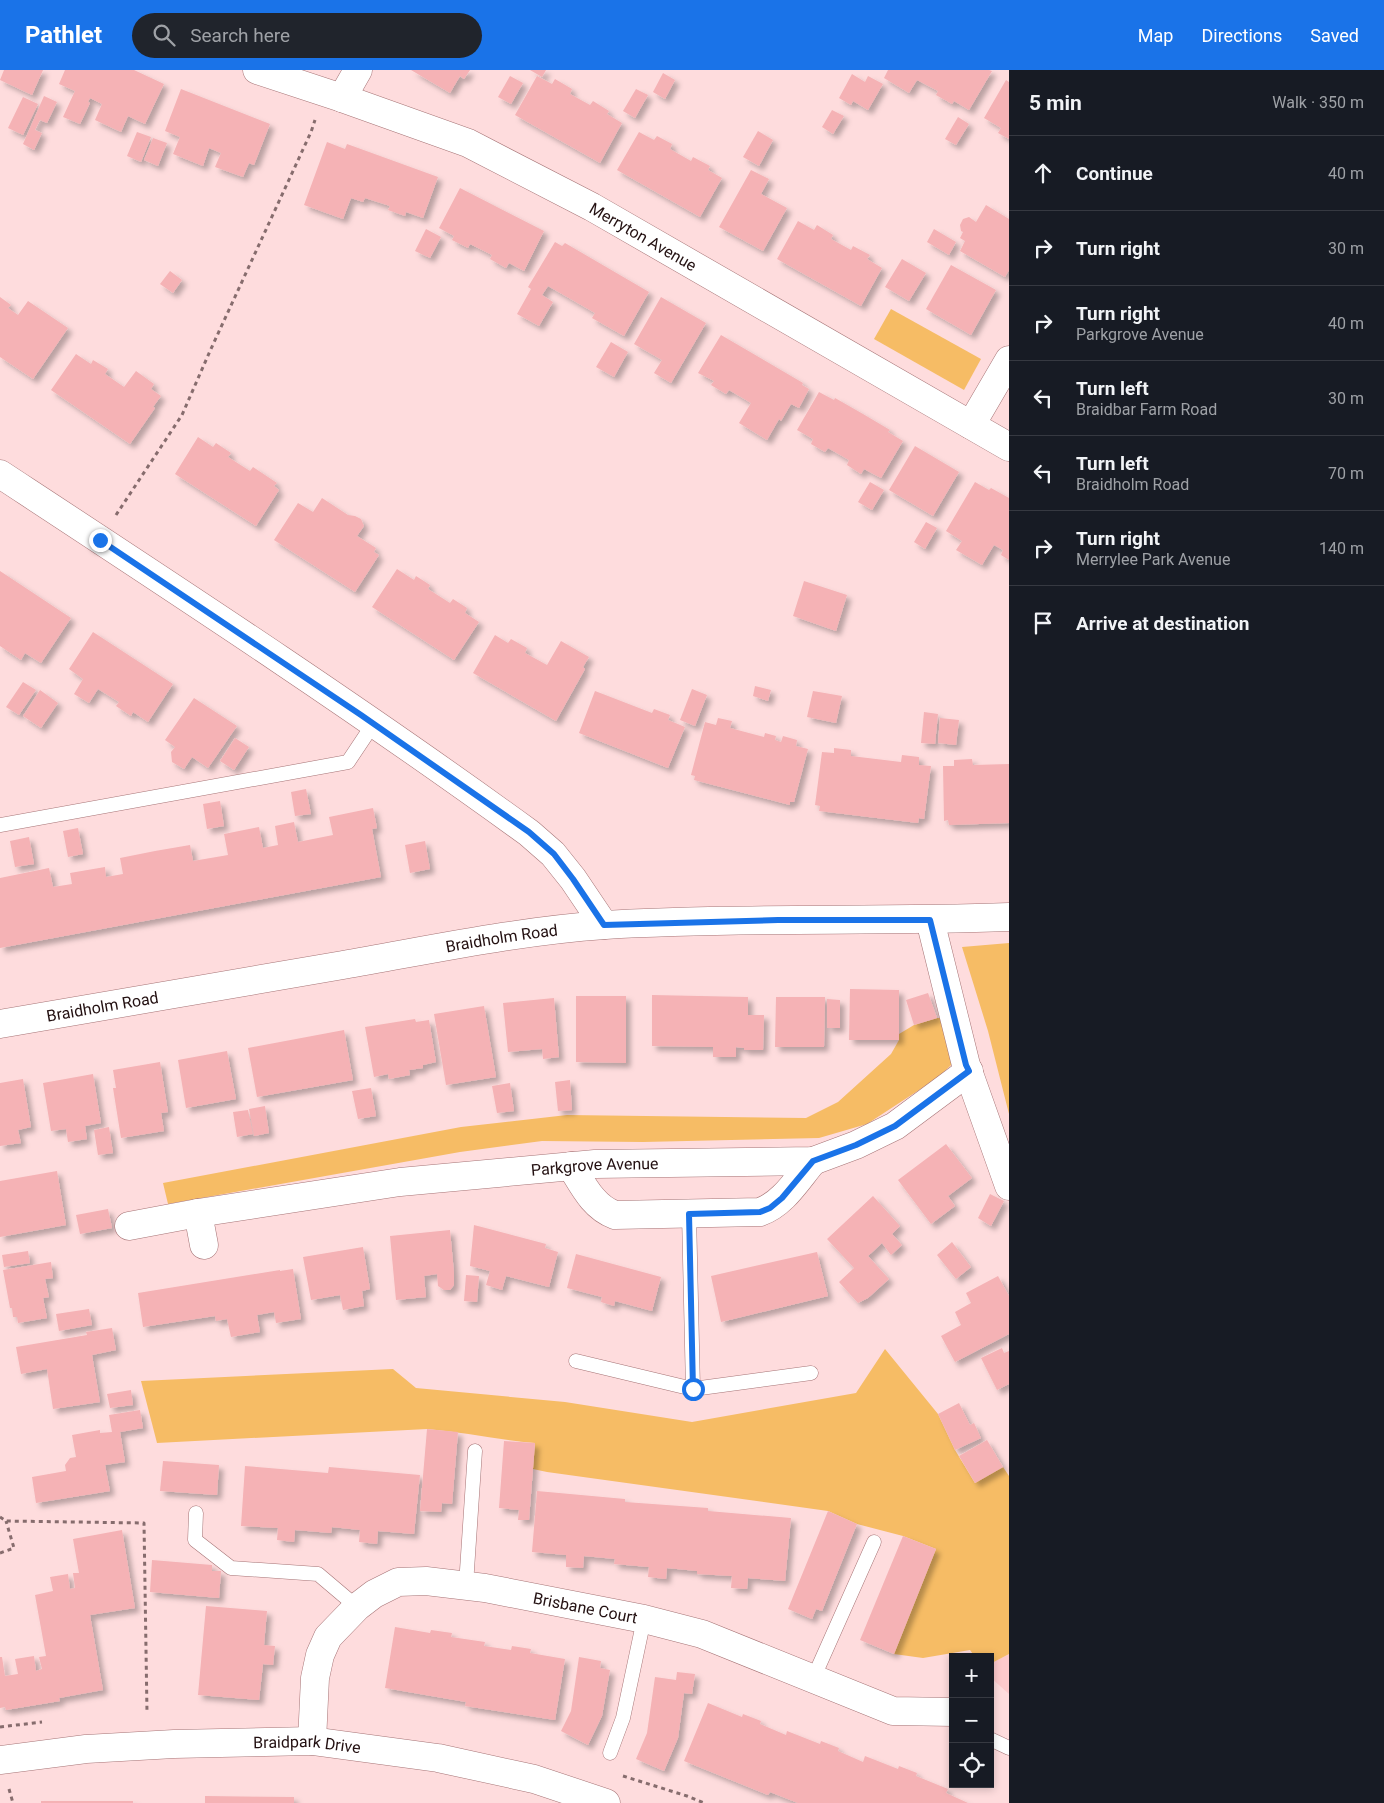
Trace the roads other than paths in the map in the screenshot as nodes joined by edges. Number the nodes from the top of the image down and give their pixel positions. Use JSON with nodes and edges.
{"nodes":[{"id":1,"x":257,"y":70,"type":"edge"},
{"id":2,"x":358,"y":70,"type":"edge"},
{"id":3,"x":333,"y":95,"type":"junction"},
{"id":4,"x":1009,"y":360,"type":"edge"},
{"id":5,"x":970,"y":425,"type":"junction"},
{"id":6,"x":1009,"y":447,"type":"edge"},
{"id":7,"x":0,"y":474,"type":"edge"},
{"id":8,"x":374,"y":724,"type":"junction"},
{"id":9,"x":0,"y":825,"type":"edge"},
{"id":10,"x":1009,"y":916,"type":"edge"},
{"id":11,"x":930,"y":920,"type":"junction"},
{"id":12,"x":604,"y":925,"type":"junction"},
{"id":13,"x":0,"y":1024,"type":"edge"},
{"id":14,"x":969,"y":1071,"type":"junction"},
{"id":15,"x":813,"y":1161,"type":"junction"},
{"id":16,"x":571,"y":1166,"type":"junction"},
{"id":17,"x":1009,"y":1186,"type":"edge"},
{"id":18,"x":198,"y":1213,"type":"junction"},
{"id":19,"x":689,"y":1214,"type":"junction"},
{"id":20,"x":129,"y":1226,"type":"dead end"},
{"id":21,"x":204,"y":1245,"type":"dead end"},
{"id":22,"x":576,"y":1361,"type":"dead end"},
{"id":23,"x":811,"y":1373,"type":"dead end"},
{"id":24,"x":693,"y":1389,"type":"junction"},
{"id":25,"x":475,"y":1451,"type":"dead end"},
{"id":26,"x":196,"y":1513,"type":"dead end"},
{"id":27,"x":874,"y":1542,"type":"dead end"},
{"id":28,"x":466,"y":1585,"type":"junction"},
{"id":29,"x":357,"y":1607,"type":"junction"},
{"id":30,"x":644,"y":1619,"type":"junction"},
{"id":31,"x":814,"y":1679,"type":"junction"},
{"id":32,"x":949,"y":1712,"type":"edge"},
{"id":33,"x":312,"y":1741,"type":"junction"},
{"id":34,"x":994,"y":1741,"type":"edge"},
{"id":35,"x":1009,"y":1748,"type":"edge"},
{"id":36,"x":610,"y":1753,"type":"dead end"},
{"id":37,"x":0,"y":1760,"type":"edge"},
{"id":38,"x":532,"y":1791,"type":"edge"},
{"id":39,"x":606,"y":1803,"type":"edge"}],
"edges":[{"from":1,"to":3,"type":"street","name":"Merryton Avenue"},
{"from":2,"to":3,"type":"street"},
{"from":3,"to":5,"type":"street","name":"Merryton Avenue"},
{"from":4,"to":5,"type":"street"},
{"from":5,"to":6,"type":"street","name":"Merryton Avenue"},
{"from":7,"to":8,"type":"street"},
{"from":8,"to":9,"type":"lane"},
{"from":8,"to":12,"type":"street"},
{"from":10,"to":11,"type":"street","name":"Braidholm Road"},
{"from":11,"to":12,"type":"street","name":"Braidholm Road"},
{"from":11,"to":14,"type":"street"},
{"from":12,"to":13,"type":"street","name":"Braidholm Road"},
{"from":14,"to":15,"type":"street","name":"Parkgrove Avenue"},
{"from":14,"to":17,"type":"street"},
{"from":15,"to":16,"type":"street","name":"Parkgrove Avenue"},
{"from":15,"to":19,"type":"street"},
{"from":16,"to":18,"type":"street","name":"Parkgrove Avenue"},
{"from":16,"to":19,"type":"street"},
{"from":18,"to":20,"type":"street","name":"Parkgrove Avenue"},
{"from":18,"to":21,"type":"street"},
{"from":19,"to":24,"type":"lane"},
{"from":22,"to":24,"type":"lane"},
{"from":23,"to":24,"type":"lane"},
{"from":25,"to":28,"type":"lane"},
{"from":26,"to":29,"type":"lane"},
{"from":27,"to":31,"type":"lane"},
{"from":28,"to":29,"type":"street","name":"Brisbane Court"},
{"from":28,"to":30,"type":"street","name":"Brisbane Court"},
{"from":29,"to":33,"type":"street","name":"Brisbane Court"},
{"from":30,"to":31,"type":"street","name":"Brisbane Court"},
{"from":30,"to":36,"type":"lane"},
{"from":31,"to":32,"type":"street","name":"Brisbane Court"},
{"from":33,"to":37,"type":"street","name":"Braidpark Drive"},
{"from":33,"to":38,"type":"street","name":"Braidpark Drive"},
{"from":34,"to":35,"type":"lane"},
{"from":38,"to":39,"type":"street","name":"Braidpark Drive"}]}
